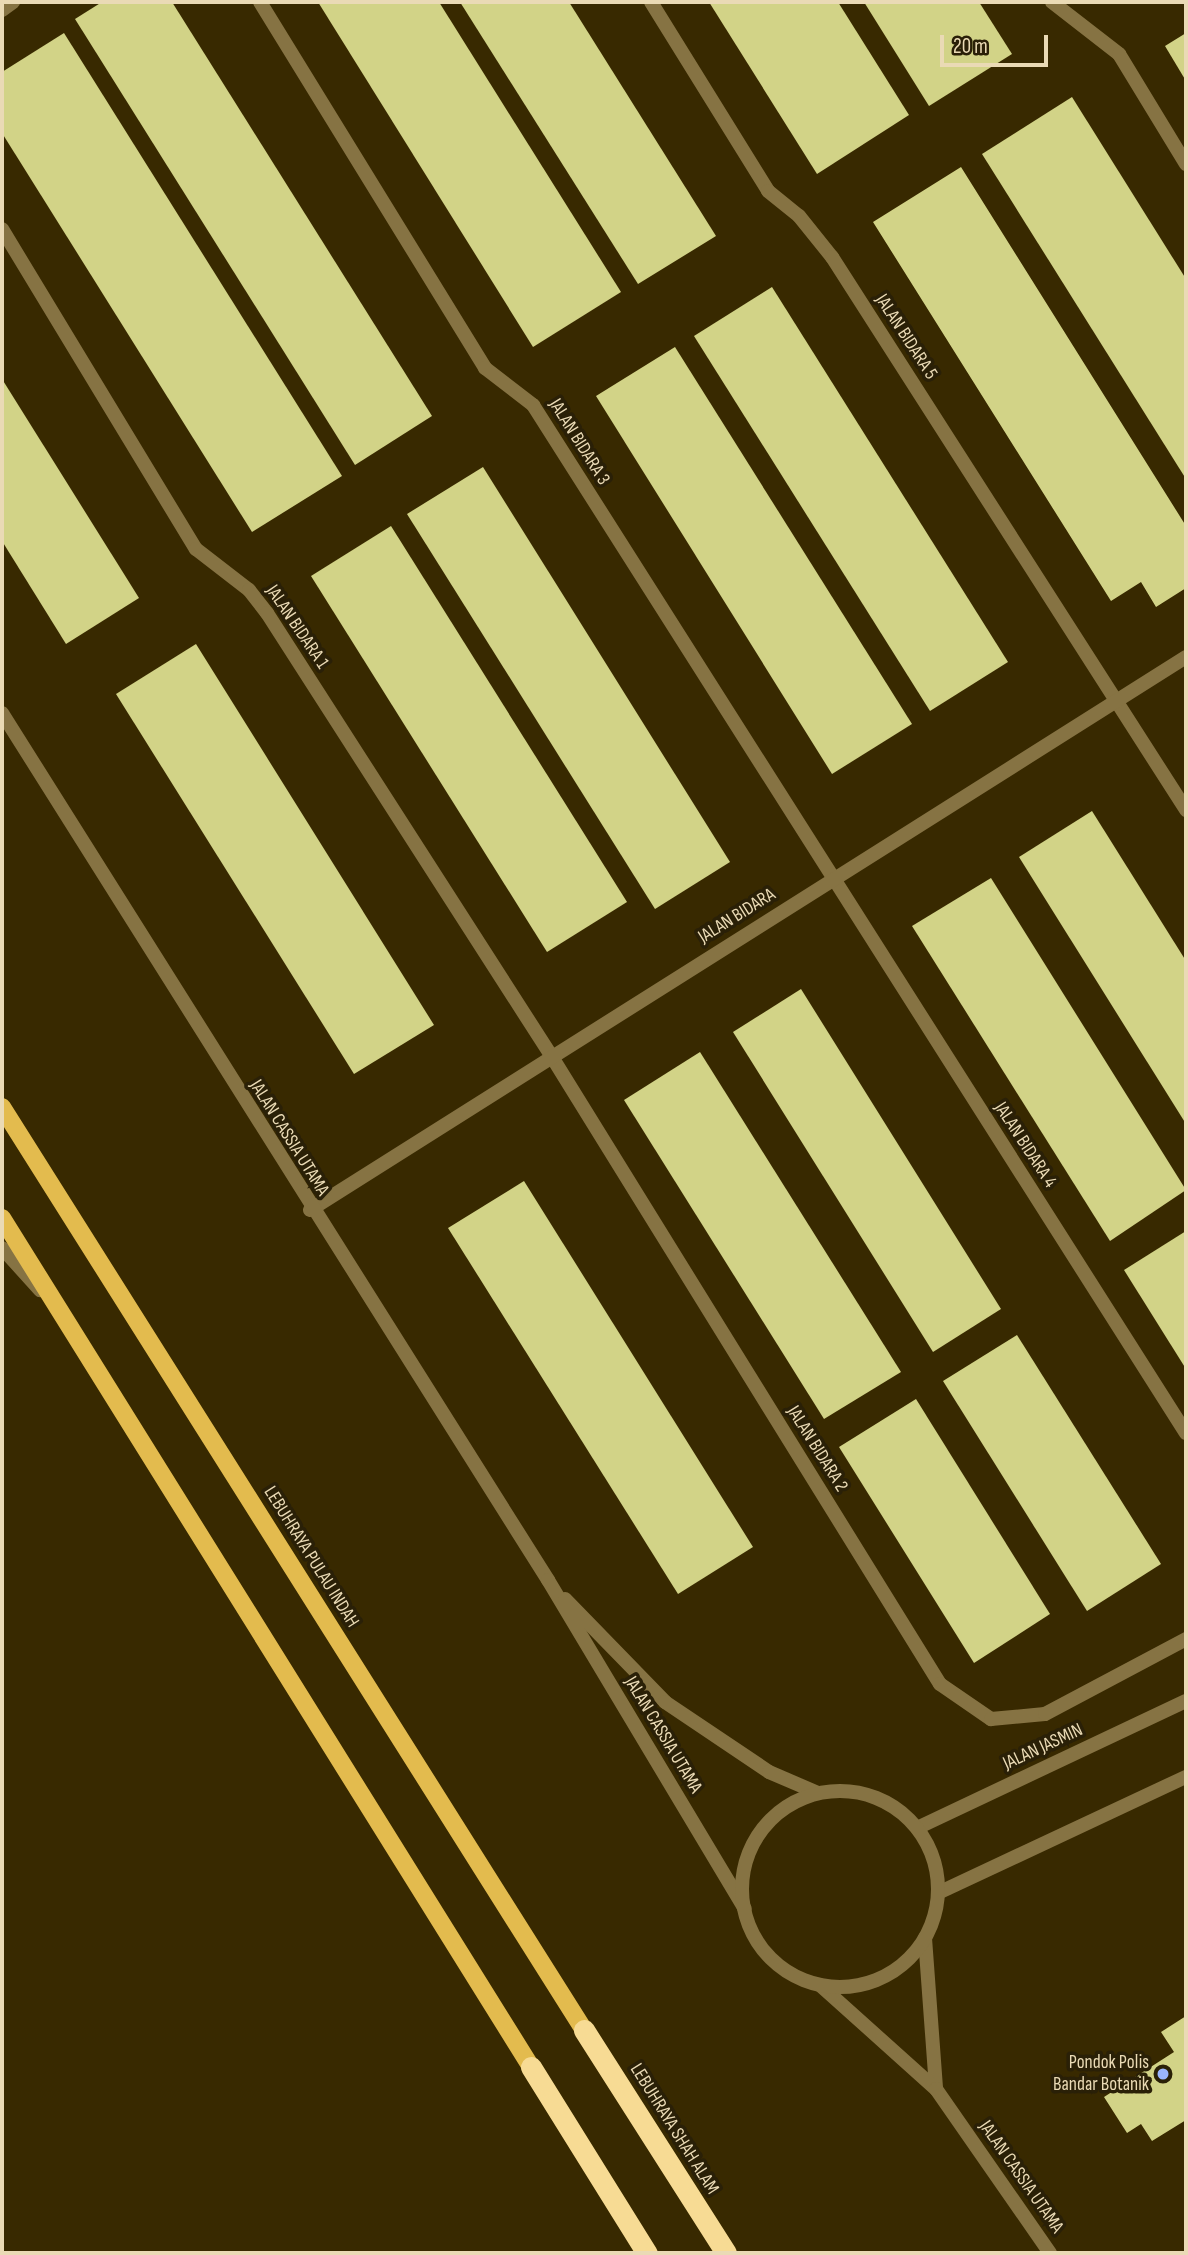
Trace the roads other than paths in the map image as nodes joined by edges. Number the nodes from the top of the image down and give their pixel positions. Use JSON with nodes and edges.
{"nodes":[{"id":1,"x":13,"y":2,"type":"edge"},
{"id":2,"x":260,"y":2,"type":"edge"},
{"id":3,"x":651,"y":2,"type":"edge"},
{"id":4,"x":1052,"y":2,"type":"edge"},
{"id":5,"x":2,"y":10,"type":"edge"},
{"id":6,"x":1186,"y":164,"type":"edge"},
{"id":7,"x":2,"y":229,"type":"edge"},
{"id":8,"x":1186,"y":657,"type":"edge"},
{"id":9,"x":1118,"y":702,"type":"junction"},
{"id":10,"x":2,"y":713,"type":"edge"},
{"id":11,"x":1186,"y":810,"type":"edge"},
{"id":12,"x":832,"y":879,"type":"junction"},
{"id":13,"x":552,"y":1057,"type":"junction"},
{"id":14,"x":2,"y":1107,"type":"edge"},
{"id":15,"x":310,"y":1210,"type":"junction"},
{"id":16,"x":2,"y":1218,"type":"edge"},
{"id":17,"x":2,"y":1248,"type":"edge"},
{"id":18,"x":60,"y":1311,"type":"junction"},
{"id":19,"x":1186,"y":1433,"type":"edge"},
{"id":20,"x":548,"y":1580,"type":"junction"},
{"id":21,"x":1186,"y":1639,"type":"edge"},
{"id":22,"x":1186,"y":1701,"type":"edge"},
{"id":23,"x":1186,"y":1777,"type":"edge"},
{"id":24,"x":818,"y":1793,"type":"junction"},
{"id":25,"x":917,"y":1828,"type":"junction"},
{"id":26,"x":938,"y":1893,"type":"junction"},
{"id":27,"x":745,"y":1909,"type":"junction"},
{"id":28,"x":925,"y":1938,"type":"junction"},
{"id":29,"x":820,"y":1985,"type":"junction"},
{"id":30,"x":584,"y":2030,"type":"joint"},
{"id":31,"x":531,"y":2067,"type":"joint"},
{"id":32,"x":936,"y":2089,"type":"junction"},
{"id":33,"x":647,"y":2253,"type":"edge"},
{"id":34,"x":726,"y":2253,"type":"edge"},
{"id":35,"x":1050,"y":2253,"type":"edge"}],
"edges":[{"from":1,"to":5,"type":"street"},
{"from":2,"to":12,"type":"street","name":"JALAN BIDARA 3"},
{"from":3,"to":9,"type":"street","name":"JALAN BIDARA 5"},
{"from":4,"to":6,"type":"street"},
{"from":7,"to":13,"type":"street","name":"JALAN BIDARA 1"},
{"from":8,"to":9,"type":"street","name":"JALAN BIDARA"},
{"from":9,"to":11,"type":"street","name":"JALAN BIDARA 5"},
{"from":9,"to":12,"type":"street","name":"JALAN BIDARA"},
{"from":10,"to":15,"type":"street","name":"JALAN CASSIA UTAMA"},
{"from":12,"to":13,"type":"street","name":"JALAN BIDARA"},
{"from":12,"to":19,"type":"street","name":"JALAN BIDARA 4"},
{"from":13,"to":15,"type":"street","name":"JALAN BIDARA"},
{"from":13,"to":21,"type":"street","name":"JALAN BIDARA 2"},
{"from":14,"to":30,"type":"main road","name":"LEBUHRAYA PULAU INDAH"},
{"from":15,"to":20,"type":"street","name":"JALAN CASSIA UTAMA"},
{"from":16,"to":18,"type":"main road"},
{"from":17,"to":18,"type":"street"},
{"from":18,"to":31,"type":"main road"},
{"from":20,"to":24,"type":"street","name":"JALAN CASSIA UTAMA"},
{"from":20,"to":27,"type":"street","name":"JALAN CASSIA UTAMA"},
{"from":22,"to":25,"type":"street","name":"JALAN JASMIN"},
{"from":23,"to":26,"type":"street"},
{"from":24,"to":25,"type":"street"},
{"from":24,"to":27,"type":"street"},
{"from":25,"to":26,"type":"street"},
{"from":26,"to":28,"type":"street"},
{"from":27,"to":29,"type":"street"},
{"from":28,"to":29,"type":"street"},
{"from":28,"to":32,"type":"street"},
{"from":29,"to":32,"type":"street","name":"JALAN CASSIA UTAMA"},
{"from":30,"to":34,"type":"highway","name":"LEBUHRAYA SHAH ALAM"},
{"from":31,"to":33,"type":"highway"},
{"from":32,"to":35,"type":"street","name":"JALAN CASSIA UTAMA"}]}
